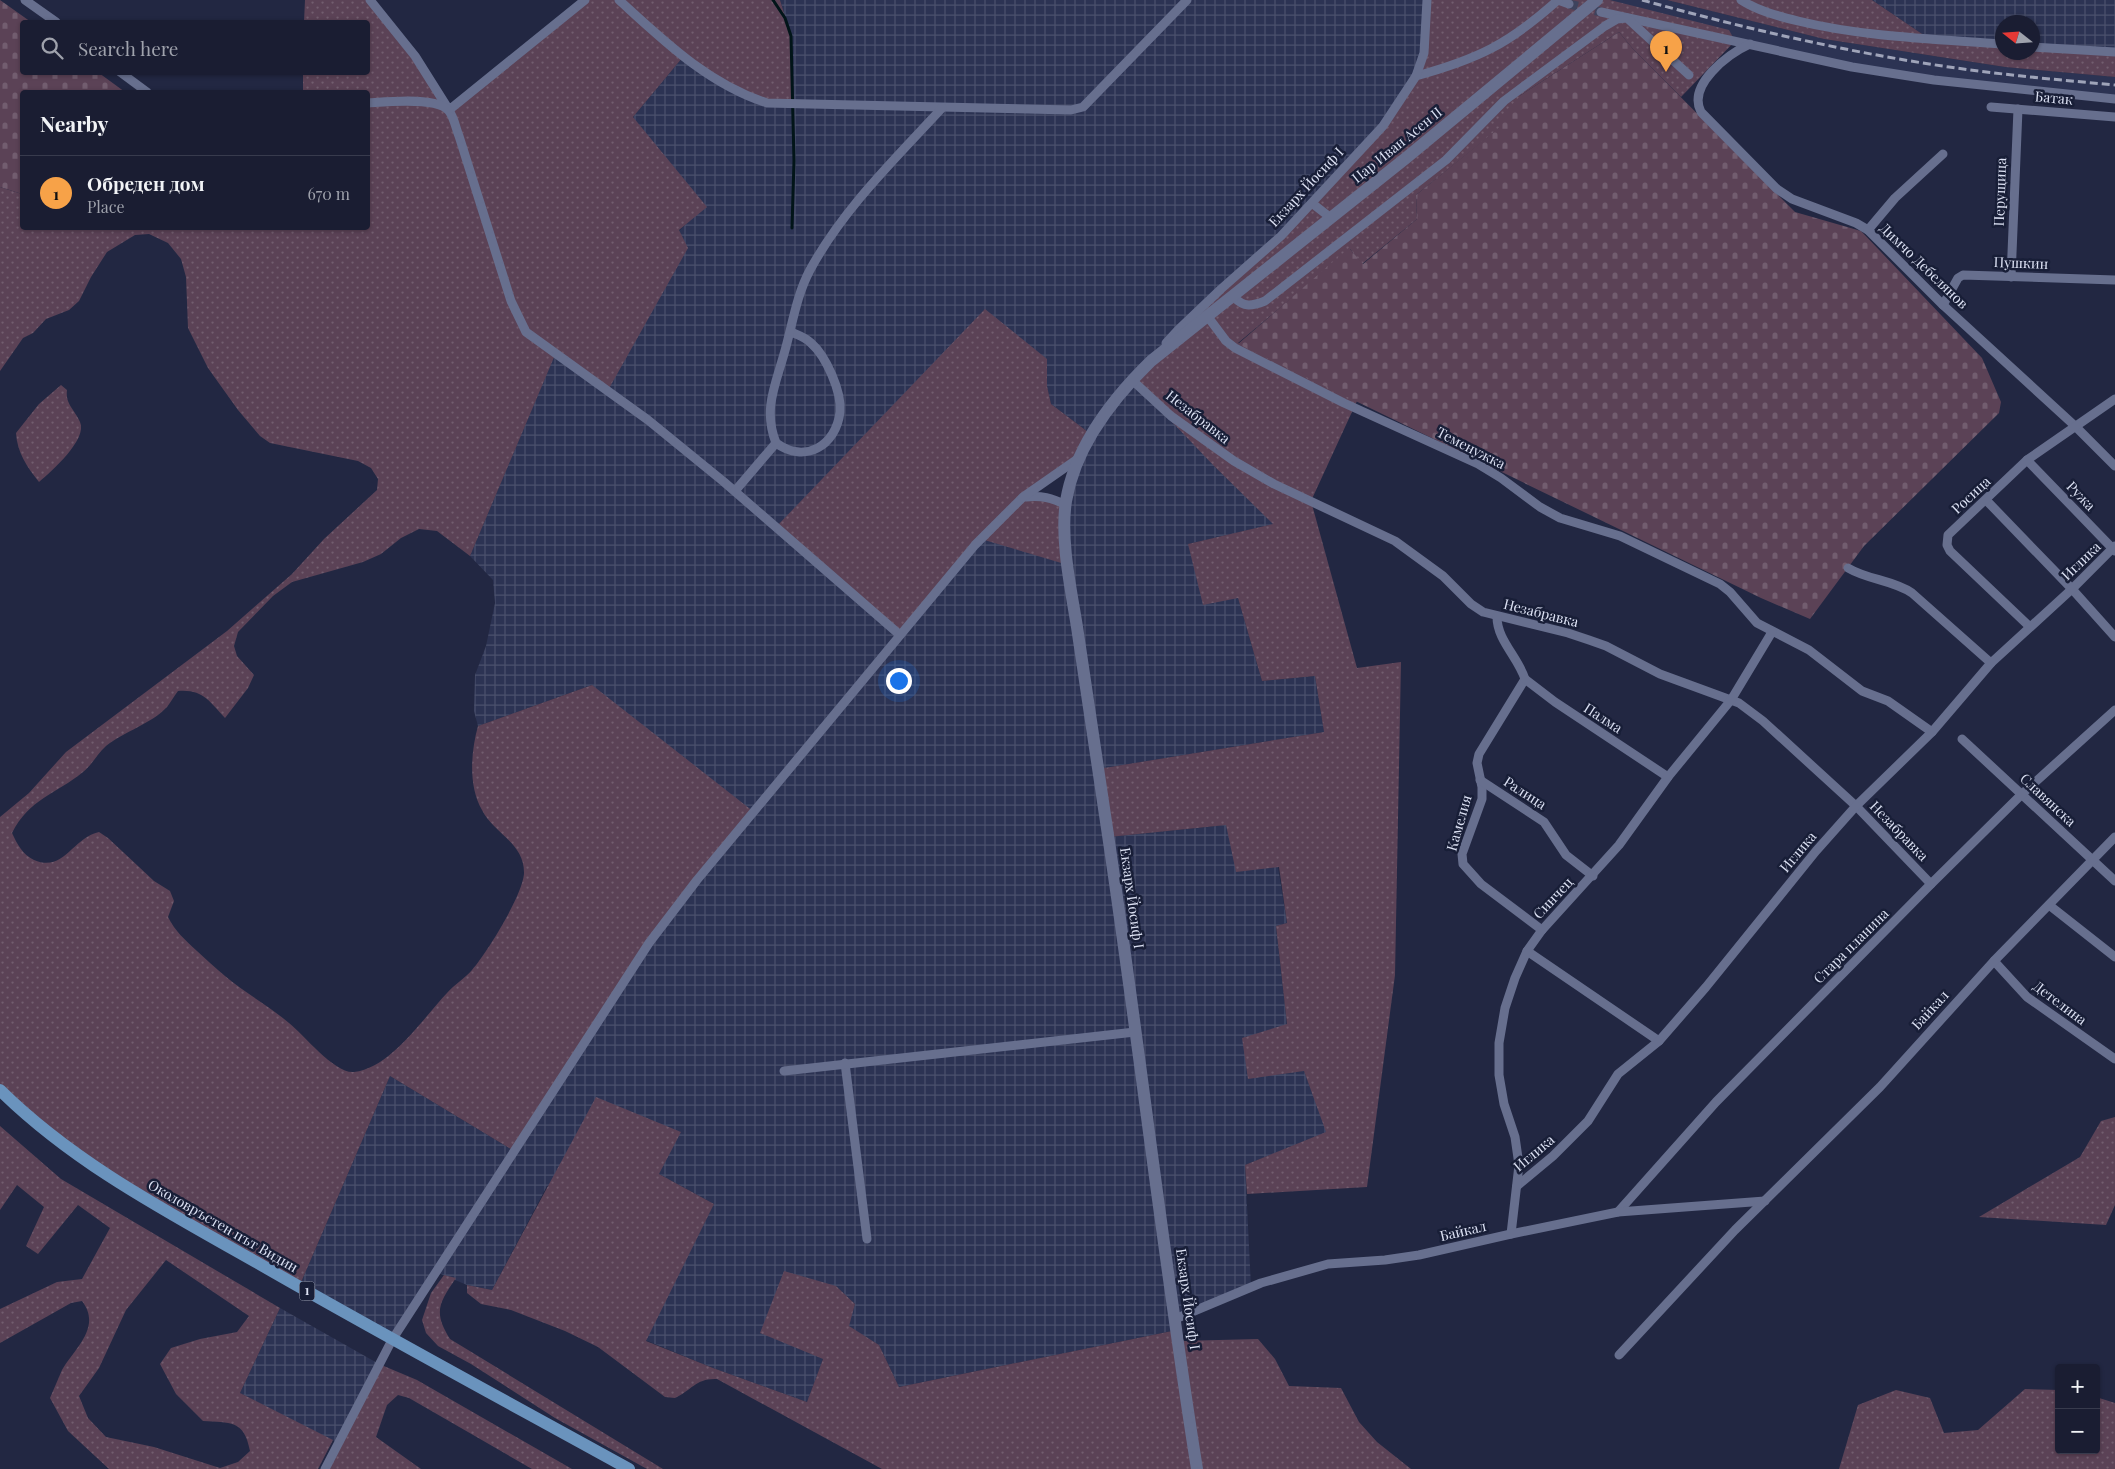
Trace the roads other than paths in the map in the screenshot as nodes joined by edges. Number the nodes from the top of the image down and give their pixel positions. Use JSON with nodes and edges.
{"nodes":[{"id":1,"x":25,"y":0,"type":"edge"},
{"id":2,"x":370,"y":0,"type":"edge"},
{"id":3,"x":585,"y":0,"type":"edge"},
{"id":4,"x":619,"y":0,"type":"edge"},
{"id":5,"x":1187,"y":0,"type":"edge"},
{"id":6,"x":1427,"y":0,"type":"edge"},
{"id":7,"x":1558,"y":0,"type":"edge"},
{"id":8,"x":1741,"y":0,"type":"edge"},
{"id":9,"x":1569,"y":4,"type":"dead end"},
{"id":10,"x":1599,"y":6,"type":"edge"},
{"id":11,"x":1627,"y":18,"type":"junction"},
{"id":12,"x":53,"y":20,"type":"edge"},
{"id":13,"x":1995,"y":43,"type":"edge"},
{"id":14,"x":1750,"y":44,"type":"junction"},
{"id":15,"x":2040,"y":47,"type":"edge"},
{"id":16,"x":2115,"y":52,"type":"edge"},
{"id":17,"x":124,"y":75,"type":"edge"},
{"id":18,"x":1416,"y":76,"type":"junction"},
{"id":19,"x":1689,"y":76,"type":"dead end"},
{"id":20,"x":144,"y":90,"type":"edge"},
{"id":21,"x":2115,"y":99,"type":"edge"},
{"id":22,"x":370,"y":103,"type":"edge"},
{"id":23,"x":942,"y":108,"type":"junction"},
{"id":24,"x":1991,"y":108,"type":"dead end"},
{"id":25,"x":2018,"y":109,"type":"junction"},
{"id":26,"x":448,"y":110,"type":"junction"},
{"id":27,"x":2115,"y":117,"type":"edge"},
{"id":28,"x":1943,"y":154,"type":"dead end"},
{"id":29,"x":1313,"y":204,"type":"junction"},
{"id":30,"x":1331,"y":218,"type":"junction"},
{"id":31,"x":1868,"y":230,"type":"junction"},
{"id":32,"x":2011,"y":277,"type":"junction"},
{"id":33,"x":2115,"y":280,"type":"edge"},
{"id":34,"x":1234,"y":297,"type":"junction"},
{"id":35,"x":1943,"y":305,"type":"junction"},
{"id":36,"x":1211,"y":314,"type":"junction"},
{"id":37,"x":791,"y":332,"type":"junction"},
{"id":38,"x":1151,"y":361,"type":"junction"},
{"id":39,"x":1132,"y":380,"type":"junction"},
{"id":40,"x":2115,"y":399,"type":"edge"},
{"id":41,"x":2075,"y":426,"type":"junction"},
{"id":42,"x":776,"y":443,"type":"junction"},
{"id":43,"x":1081,"y":456,"type":"junction"},
{"id":44,"x":2027,"y":460,"type":"junction"},
{"id":45,"x":2115,"y":466,"type":"edge"},
{"id":46,"x":735,"y":491,"type":"junction"},
{"id":47,"x":1023,"y":497,"type":"junction"},
{"id":48,"x":1986,"y":500,"type":"junction"},
{"id":49,"x":1066,"y":505,"type":"junction"},
{"id":50,"x":2114,"y":548,"type":"edge"},
{"id":51,"x":1848,"y":568,"type":"dead end"},
{"id":52,"x":2072,"y":589,"type":"junction"},
{"id":53,"x":1497,"y":617,"type":"junction"},
{"id":54,"x":2030,"y":627,"type":"junction"},
{"id":55,"x":1772,"y":632,"type":"junction"},
{"id":56,"x":900,"y":636,"type":"junction"},
{"id":57,"x":2115,"y":637,"type":"edge"},
{"id":58,"x":1991,"y":662,"type":"junction"},
{"id":59,"x":1525,"y":679,"type":"junction"},
{"id":60,"x":1730,"y":700,"type":"junction"},
{"id":61,"x":2115,"y":710,"type":"edge"},
{"id":62,"x":1932,"y":732,"type":"junction"},
{"id":63,"x":1962,"y":739,"type":"dead end"},
{"id":64,"x":1668,"y":777,"type":"junction"},
{"id":65,"x":1480,"y":780,"type":"junction"},
{"id":66,"x":2022,"y":794,"type":"junction"},
{"id":67,"x":1856,"y":806,"type":"junction"},
{"id":68,"x":2115,"y":837,"type":"edge"},
{"id":69,"x":2092,"y":860,"type":"junction"},
{"id":70,"x":1593,"y":876,"type":"junction"},
{"id":71,"x":2115,"y":881,"type":"edge"},
{"id":72,"x":1931,"y":884,"type":"junction"},
{"id":73,"x":2049,"y":905,"type":"junction"},
{"id":74,"x":1542,"y":930,"type":"junction"},
{"id":75,"x":1527,"y":951,"type":"junction"},
{"id":76,"x":2115,"y":957,"type":"edge"},
{"id":77,"x":1994,"y":961,"type":"junction"},
{"id":78,"x":1135,"y":1032,"type":"junction"},
{"id":79,"x":1659,"y":1041,"type":"junction"},
{"id":80,"x":2115,"y":1059,"type":"edge"},
{"id":81,"x":845,"y":1064,"type":"junction"},
{"id":82,"x":784,"y":1071,"type":"dead end"},
{"id":83,"x":0,"y":1090,"type":"edge"},
{"id":84,"x":1517,"y":1186,"type":"junction"},
{"id":85,"x":1765,"y":1201,"type":"junction"},
{"id":86,"x":1618,"y":1212,"type":"junction"},
{"id":87,"x":1511,"y":1234,"type":"junction"},
{"id":88,"x":867,"y":1239,"type":"dead end"},
{"id":89,"x":1175,"y":1319,"type":"junction"},
{"id":90,"x":392,"y":1340,"type":"junction"},
{"id":91,"x":1619,"y":1355,"type":"dead end"},
{"id":92,"x":1196,"y":1467,"type":"edge"},
{"id":93,"x":325,"y":1469,"type":"edge"},
{"id":94,"x":629,"y":1469,"type":"edge"}],
"edges":[{"from":1,"to":12,"type":"street"},
{"from":2,"to":26,"type":"street"},
{"from":3,"to":26,"type":"street"},
{"from":4,"to":23,"type":"street"},
{"from":5,"to":23,"type":"street"},
{"from":6,"to":18,"type":"street","name":"Екзарх Йосиф I"},
{"from":7,"to":9,"type":"street"},
{"from":7,"to":18,"type":"street"},
{"from":8,"to":13,"type":"street"},
{"from":10,"to":11,"type":"street"},
{"from":10,"to":30,"type":"main road","name":"Цар Иван Асен II"},
{"from":11,"to":14,"type":"street"},
{"from":11,"to":19,"type":"street"},
{"from":11,"to":34,"type":"street"},
{"from":14,"to":21,"type":"street"},
{"from":14,"to":31,"type":"street","name":"Димчо Дебелянов"},
{"from":15,"to":16,"type":"street"},
{"from":17,"to":20,"type":"street"},
{"from":18,"to":29,"type":"street","name":"Екзарх Йосиф I"},
{"from":22,"to":26,"type":"street"},
{"from":23,"to":37,"type":"street"},
{"from":24,"to":25,"type":"street","name":"Батак"},
{"from":25,"to":27,"type":"street","name":"Батак"},
{"from":25,"to":32,"type":"street","name":"Перущица"},
{"from":26,"to":46,"type":"street"},
{"from":28,"to":31,"type":"street"},
{"from":29,"to":30,"type":"street"},
{"from":29,"to":38,"type":"street","name":"Екзарх Йосиф I"},
{"from":30,"to":34,"type":"main road","name":"Цар Иван Асен II"},
{"from":31,"to":35,"type":"street","name":"Димчо Дебелянов"},
{"from":32,"to":33,"type":"street","name":"Пушкин"},
{"from":32,"to":35,"type":"street","name":"Пушкин"},
{"from":34,"to":36,"type":"main road","name":"Цар Иван Асен II"},
{"from":35,"to":41,"type":"street","name":"Димчо Дебелянов"},
{"from":36,"to":38,"type":"main road","name":"Екзарх Йосиф I"},
{"from":36,"to":55,"type":"street","name":"Теменужка"},
{"from":37,"to":42,"type":"street"},
{"from":37,"to":42,"type":"street"},
{"from":38,"to":39,"type":"main road","name":"Екзарх Йосиф I"},
{"from":39,"to":43,"type":"main road","name":"Екзарх Йосиф I"},
{"from":39,"to":53,"type":"street","name":"Незабравка"},
{"from":40,"to":41,"type":"street","name":"Росица"},
{"from":41,"to":44,"type":"street","name":"Росица"},
{"from":41,"to":45,"type":"street","name":"Димчо Дебелянов"},
{"from":42,"to":46,"type":"street"},
{"from":43,"to":47,"type":"street"},
{"from":43,"to":49,"type":"main road","name":"Екзарх Йосиф I"},
{"from":44,"to":48,"type":"street","name":"Росица"},
{"from":44,"to":50,"type":"street","name":"Ружа"},
{"from":46,"to":56,"type":"street"},
{"from":47,"to":49,"type":"street"},
{"from":47,"to":56,"type":"street"},
{"from":48,"to":52,"type":"street"},
{"from":48,"to":54,"type":"street","name":"Росица"},
{"from":49,"to":78,"type":"main road","name":"Екзарх Йосиф I"},
{"from":50,"to":52,"type":"street","name":"Иглика"},
{"from":51,"to":58,"type":"street"},
{"from":52,"to":54,"type":"street","name":"Иглика"},
{"from":52,"to":57,"type":"street"},
{"from":53,"to":59,"type":"street"},
{"from":53,"to":60,"type":"street","name":"Незабравка"},
{"from":54,"to":58,"type":"street","name":"Иглика"},
{"from":55,"to":60,"type":"street","name":"Синчец"},
{"from":55,"to":62,"type":"street"},
{"from":56,"to":90,"type":"street"},
{"from":58,"to":62,"type":"street","name":"Иглика"},
{"from":59,"to":64,"type":"street","name":"Палма"},
{"from":59,"to":65,"type":"street","name":"Камелия"},
{"from":60,"to":64,"type":"street","name":"Синчец"},
{"from":60,"to":67,"type":"street","name":"Незабравка"},
{"from":61,"to":66,"type":"street","name":"Стара планина"},
{"from":62,"to":67,"type":"street","name":"Иглика"},
{"from":63,"to":66,"type":"street","name":"Славянска"},
{"from":64,"to":70,"type":"street","name":"Синчец"},
{"from":65,"to":70,"type":"street","name":"Ралица"},
{"from":65,"to":74,"type":"street","name":"Камелия"},
{"from":66,"to":69,"type":"street","name":"Славянска"},
{"from":66,"to":72,"type":"street","name":"Стара планина"},
{"from":67,"to":72,"type":"street","name":"Незабравка"},
{"from":67,"to":79,"type":"street","name":"Иглика"},
{"from":68,"to":69,"type":"street","name":"Байкал"},
{"from":69,"to":71,"type":"street","name":"Славянска"},
{"from":69,"to":73,"type":"street","name":"Байкал"},
{"from":70,"to":74,"type":"street","name":"Синчец"},
{"from":72,"to":86,"type":"street","name":"Стара планина"},
{"from":73,"to":76,"type":"street"},
{"from":73,"to":77,"type":"street","name":"Байкал"},
{"from":74,"to":75,"type":"street","name":"Синчец"},
{"from":75,"to":79,"type":"street"},
{"from":75,"to":84,"type":"street","name":"Синчец"},
{"from":77,"to":80,"type":"street","name":"Детелина"},
{"from":77,"to":85,"type":"street","name":"Байкал"},
{"from":78,"to":81,"type":"street"},
{"from":78,"to":89,"type":"main road","name":"Екзарх Йосиф I"},
{"from":79,"to":84,"type":"street","name":"Иглика"},
{"from":81,"to":82,"type":"street"},
{"from":81,"to":88,"type":"street"},
{"from":83,"to":90,"type":"main road","name":"Околовръстен път Видин","number":"1"},
{"from":84,"to":87,"type":"street","name":"Синчец"},
{"from":85,"to":86,"type":"street","name":"Байкал"},
{"from":85,"to":91,"type":"street","name":"Байкал"},
{"from":86,"to":87,"type":"street","name":"Байкал"},
{"from":87,"to":89,"type":"street","name":"Байкал"},
{"from":89,"to":92,"type":"main road","name":"Екзарх Йосиф I"},
{"from":90,"to":93,"type":"street"},
{"from":90,"to":94,"type":"main road","name":"Околовръстен път Видин","number":"1"}]}
